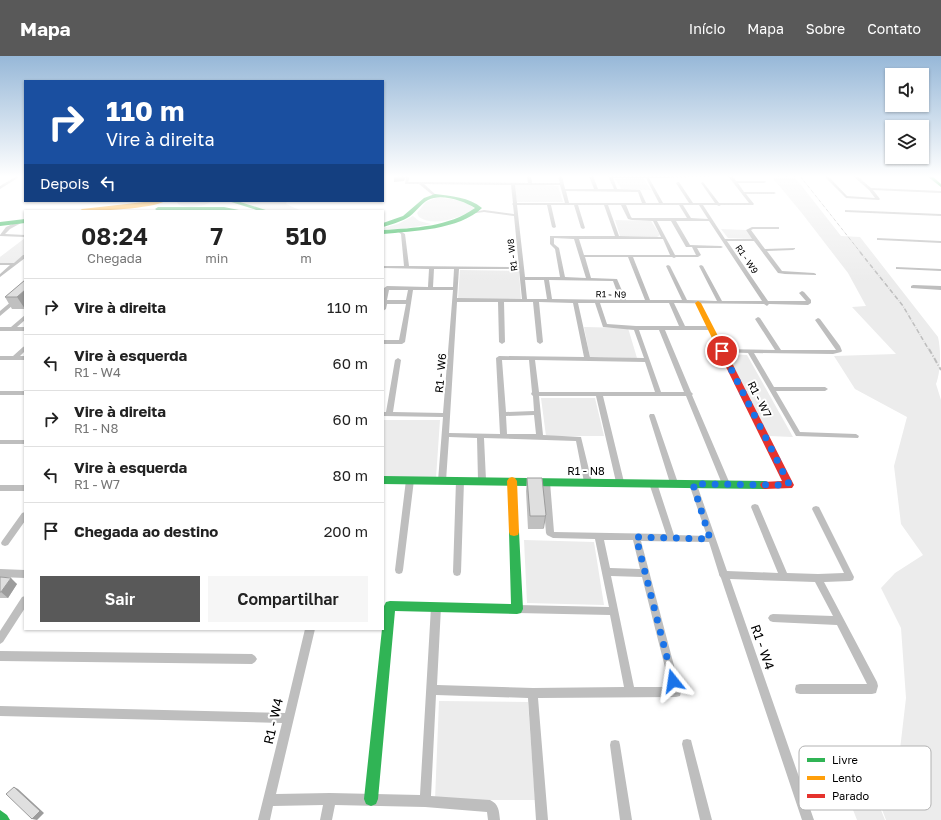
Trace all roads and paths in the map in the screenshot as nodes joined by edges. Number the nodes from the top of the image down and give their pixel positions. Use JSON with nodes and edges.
{"nodes":[{"id":1,"x":413,"y":212,"type":"joint"},
{"id":2,"x":474,"y":212,"type":"edge"},
{"id":3,"x":489,"y":212,"type":"edge"},
{"id":4,"x":515,"y":212,"type":"edge"},
{"id":5,"x":551,"y":212,"type":"edge"},
{"id":6,"x":578,"y":212,"type":"edge"},
{"id":7,"x":608,"y":212,"type":"edge"},
{"id":8,"x":627,"y":212,"type":"edge"},
{"id":9,"x":685,"y":212,"type":"edge"},
{"id":10,"x":705,"y":212,"type":"edge"},
{"id":11,"x":862,"y":212,"type":"edge"},
{"id":12,"x":515,"y":215,"type":"junction"},
{"id":13,"x":941,"y":215,"type":"edge"},
{"id":14,"x":0,"y":219,"type":"edge"},
{"id":15,"x":24,"y":220,"type":"edge"},
{"id":16,"x":655,"y":220,"type":"junction"},
{"id":17,"x":673,"y":220,"type":"junction"},
{"id":18,"x":690,"y":220,"type":"junction"},
{"id":19,"x":711,"y":220,"type":"junction"},
{"id":20,"x":440,"y":224,"type":"junction"},
{"id":21,"x":384,"y":225,"type":"edge"},
{"id":22,"x":1,"y":227,"type":"edge"},
{"id":23,"x":554,"y":227,"type":"dead end"},
{"id":24,"x":583,"y":228,"type":"dead end"},
{"id":25,"x":777,"y":228,"type":"dead end"},
{"id":26,"x":384,"y":232,"type":"edge"},
{"id":27,"x":403,"y":232,"type":"junction"},
{"id":28,"x":24,"y":236,"type":"edge"},
{"id":29,"x":576,"y":237,"type":"junction"},
{"id":30,"x":617,"y":238,"type":"junction"},
{"id":31,"x":664,"y":238,"type":"junction"},
{"id":32,"x":879,"y":239,"type":"dead end"},
{"id":33,"x":725,"y":240,"type":"junction"},
{"id":34,"x":756,"y":240,"type":"junction"},
{"id":35,"x":941,"y":242,"type":"edge"},
{"id":36,"x":694,"y":247,"type":"junction"},
{"id":37,"x":721,"y":247,"type":"dead end"},
{"id":38,"x":793,"y":249,"type":"dead end"},
{"id":39,"x":764,"y":250,"type":"junction"},
{"id":40,"x":582,"y":256,"type":"junction"},
{"id":41,"x":630,"y":256,"type":"junction"},
{"id":42,"x":24,"y":257,"type":"edge"},
{"id":43,"x":674,"y":257,"type":"junction"},
{"id":44,"x":0,"y":264,"type":"edge"},
{"id":45,"x":16,"y":264,"type":"junction"},
{"id":46,"x":668,"y":266,"type":"dead end"},
{"id":47,"x":701,"y":266,"type":"dead end"},
{"id":48,"x":384,"y":267,"type":"edge"},
{"id":49,"x":407,"y":267,"type":"junction"},
{"id":50,"x":432,"y":267,"type":"junction"},
{"id":51,"x":457,"y":267,"type":"junction"},
{"id":52,"x":522,"y":268,"type":"junction"},
{"id":53,"x":898,"y":268,"type":"dead end"},
{"id":54,"x":941,"y":270,"type":"edge"},
{"id":55,"x":814,"y":274,"type":"dead end"},
{"id":56,"x":0,"y":276,"type":"edge"},
{"id":57,"x":522,"y":278,"type":"junction"},
{"id":58,"x":546,"y":278,"type":"junction"},
{"id":59,"x":563,"y":278,"type":"junction"},
{"id":60,"x":589,"y":279,"type":"junction"},
{"id":61,"x":913,"y":287,"type":"dead end"},
{"id":62,"x":411,"y":288,"type":"junction"},
{"id":63,"x":941,"y":288,"type":"edge"},
{"id":64,"x":430,"y":289,"type":"junction"},
{"id":65,"x":456,"y":289,"type":"junction"},
{"id":66,"x":24,"y":293,"type":"edge"},
{"id":67,"x":802,"y":293,"type":"dead end"},
{"id":68,"x":455,"y":300,"type":"junction"},
{"id":69,"x":501,"y":301,"type":"junction"},
{"id":70,"x":525,"y":301,"type":"junction"},
{"id":71,"x":536,"y":301,"type":"junction"},
{"id":72,"x":550,"y":301,"type":"junction"},
{"id":73,"x":384,"y":302,"type":"joint"},
{"id":74,"x":409,"y":302,"type":"junction"},
{"id":75,"x":575,"y":302,"type":"junction"},
{"id":76,"x":597,"y":302,"type":"junction"},
{"id":77,"x":624,"y":302,"type":"junction"},
{"id":78,"x":648,"y":302,"type":"junction"},
{"id":79,"x":671,"y":302,"type":"junction"},
{"id":80,"x":685,"y":302,"type":"junction"},
{"id":81,"x":698,"y":302,"type":"junction"},
{"id":82,"x":721,"y":303,"type":"junction"},
{"id":83,"x":767,"y":304,"type":"junction"},
{"id":84,"x":0,"y":314,"type":"edge"},
{"id":85,"x":24,"y":318,"type":"edge"},
{"id":86,"x":758,"y":319,"type":"dead end"},
{"id":87,"x":818,"y":320,"type":"dead end"},
{"id":88,"x":636,"y":328,"type":"junction"},
{"id":89,"x":661,"y":328,"type":"junction"},
{"id":90,"x":683,"y":328,"type":"junction"},
{"id":91,"x":710,"y":328,"type":"junction"},
{"id":92,"x":0,"y":329,"type":"edge"},
{"id":93,"x":12,"y":329,"type":"junction"},
{"id":94,"x":24,"y":329,"type":"edge"},
{"id":95,"x":384,"y":342,"type":"edge"},
{"id":96,"x":502,"y":342,"type":"dead end"},
{"id":97,"x":540,"y":342,"type":"dead end"},
{"id":98,"x":24,"y":349,"type":"edge"},
{"id":99,"x":722,"y":351,"type":"junction"},
{"id":100,"x":750,"y":351,"type":"junction"},
{"id":101,"x":779,"y":352,"type":"junction"},
{"id":102,"x":0,"y":358,"type":"edge"},
{"id":103,"x":15,"y":358,"type":"junction"},
{"id":104,"x":24,"y":358,"type":"edge"},
{"id":105,"x":532,"y":358,"type":"junction"},
{"id":106,"x":587,"y":359,"type":"junction"},
{"id":107,"x":398,"y":360,"type":"dead end"},
{"id":108,"x":647,"y":360,"type":"junction"},
{"id":109,"x":771,"y":389,"type":"junction"},
{"id":110,"x":825,"y":389,"type":"dead end"},
{"id":111,"x":0,"y":393,"type":"edge"},
{"id":112,"x":24,"y":393,"type":"edge"},
{"id":113,"x":534,"y":394,"type":"junction"},
{"id":114,"x":599,"y":394,"type":"junction"},
{"id":115,"x":659,"y":394,"type":"junction"},
{"id":116,"x":690,"y":394,"type":"junction"},
{"id":117,"x":537,"y":413,"type":"junction"},
{"id":118,"x":386,"y":414,"type":"edge"},
{"id":119,"x":503,"y":414,"type":"junction"},
{"id":120,"x":447,"y":415,"type":"junction"},
{"id":121,"x":652,"y":416,"type":"dead end"},
{"id":122,"x":446,"y":435,"type":"junction"},
{"id":123,"x":480,"y":435,"type":"junction"},
{"id":124,"x":504,"y":436,"type":"junction"},
{"id":125,"x":856,"y":436,"type":"dead end"},
{"id":126,"x":540,"y":437,"type":"junction"},
{"id":127,"x":0,"y":442,"type":"edge"},
{"id":128,"x":24,"y":442,"type":"edge"},
{"id":129,"x":384,"y":480,"type":"edge"},
{"id":130,"x":410,"y":480,"type":"junction"},
{"id":131,"x":442,"y":480,"type":"junction"},
{"id":132,"x":482,"y":480,"type":"junction"},
{"id":133,"x":460,"y":481,"type":"junction"},
{"id":134,"x":512,"y":481,"type":"junction"},
{"id":135,"x":546,"y":482,"type":"junction"},
{"id":136,"x":588,"y":482,"type":"junction"},
{"id":137,"x":620,"y":482,"type":"junction"},
{"id":138,"x":652,"y":483,"type":"junction"},
{"id":139,"x":674,"y":483,"type":"junction"},
{"id":140,"x":693,"y":484,"type":"junction"},
{"id":141,"x":726,"y":484,"type":"junction"},
{"id":142,"x":789,"y":485,"type":"joint"},
{"id":143,"x":23,"y":486,"type":"edge"},
{"id":144,"x":0,"y":488,"type":"edge"},
{"id":145,"x":755,"y":507,"type":"dead end"},
{"id":146,"x":816,"y":509,"type":"dead end"},
{"id":147,"x":24,"y":516,"type":"edge"},
{"id":148,"x":599,"y":537,"type":"junction"},
{"id":149,"x":636,"y":537,"type":"junction"},
{"id":150,"x":671,"y":538,"type":"junction"},
{"id":151,"x":710,"y":539,"type":"junction"},
{"id":152,"x":5,"y":544,"type":"dead end"},
{"id":153,"x":399,"y":570,"type":"dead end"},
{"id":154,"x":457,"y":572,"type":"dead end"},
{"id":155,"x":606,"y":572,"type":"junction"},
{"id":156,"x":0,"y":573,"type":"edge"},
{"id":157,"x":645,"y":573,"type":"junction"},
{"id":158,"x":24,"y":574,"type":"edge"},
{"id":159,"x":723,"y":575,"type":"junction"},
{"id":160,"x":784,"y":577,"type":"junction"},
{"id":161,"x":818,"y":578,"type":"junction"},
{"id":162,"x":24,"y":602,"type":"edge"},
{"id":163,"x":436,"y":607,"type":"junction"},
{"id":164,"x":517,"y":609,"type":"junction"},
{"id":165,"x":614,"y":611,"type":"junction"},
{"id":166,"x":773,"y":618,"type":"dead end"},
{"id":167,"x":840,"y":620,"type":"junction"},
{"id":168,"x":310,"y":630,"type":"edge"},
{"id":169,"x":0,"y":639,"type":"edge"},
{"id":170,"x":0,"y":656,"type":"edge"},
{"id":171,"x":252,"y":659,"type":"dead end"},
{"id":172,"x":800,"y":688,"type":"dead end"},
{"id":173,"x":431,"y":690,"type":"junction"},
{"id":174,"x":533,"y":693,"type":"junction"},
{"id":175,"x":630,"y":693,"type":"junction"},
{"id":176,"x":0,"y":710,"type":"edge"},
{"id":177,"x":288,"y":718,"type":"junction"},
{"id":178,"x":687,"y":744,"type":"dead end"},
{"id":179,"x":615,"y":745,"type":"dead end"},
{"id":180,"x":799,"y":794,"type":"edge"},
{"id":181,"x":330,"y":799,"type":"junction"},
{"id":182,"x":269,"y":800,"type":"junction"},
{"id":183,"x":371,"y":800,"type":"junction"},
{"id":184,"x":425,"y":802,"type":"junction"},
{"id":185,"x":805,"y":810,"type":"edge"},
{"id":186,"x":264,"y":820,"type":"edge"},
{"id":187,"x":326,"y":820,"type":"edge"},
{"id":188,"x":494,"y":820,"type":"edge"},
{"id":189,"x":542,"y":820,"type":"edge"},
{"id":190,"x":626,"y":820,"type":"edge"},
{"id":191,"x":706,"y":820,"type":"edge"},
{"id":192,"x":808,"y":820,"type":"edge"}],
"edges":[{"from":1,"to":20,"type":"street"},
{"from":1,"to":21,"type":"street"},
{"from":2,"to":20,"type":"street"},
{"from":3,"to":12,"type":"street"},
{"from":4,"to":12,"type":"street","name":"R1 - W8"},
{"from":5,"to":23,"type":"street"},
{"from":6,"to":24,"type":"street"},
{"from":7,"to":30,"type":"street"},
{"from":8,"to":16,"type":"street"},
{"from":9,"to":18,"type":"street"},
{"from":10,"to":19,"type":"street","name":"R1 - W9"},
{"from":11,"to":13,"type":"street"},
{"from":12,"to":52,"type":"street","name":"R1 - W8"},
{"from":14,"to":15,"type":"street"},
{"from":15,"to":22,"type":"street"},
{"from":16,"to":17,"type":"street"},
{"from":16,"to":31,"type":"street"},
{"from":17,"to":18,"type":"street"},
{"from":17,"to":36,"type":"street"},
{"from":18,"to":19,"type":"street"},
{"from":19,"to":33,"type":"street","name":"R1 - W9"},
{"from":20,"to":27,"type":"street"},
{"from":22,"to":28,"type":"street"},
{"from":25,"to":34,"type":"street"},
{"from":26,"to":27,"type":"street"},
{"from":27,"to":49,"type":"street"},
{"from":29,"to":30,"type":"street"},
{"from":29,"to":40,"type":"street"},
{"from":29,"to":59,"type":"street"},
{"from":30,"to":31,"type":"street"},
{"from":31,"to":43,"type":"street"},
{"from":32,"to":35,"type":"street"},
{"from":33,"to":34,"type":"street"},
{"from":33,"to":83,"type":"street","name":"R1 - W9"},
{"from":34,"to":39,"type":"street"},
{"from":36,"to":37,"type":"street"},
{"from":36,"to":43,"type":"street"},
{"from":38,"to":39,"type":"street"},
{"from":39,"to":55,"type":"street"},
{"from":40,"to":41,"type":"street"},
{"from":40,"to":60,"type":"street"},
{"from":41,"to":43,"type":"street"},
{"from":41,"to":78,"type":"street"},
{"from":42,"to":45,"type":"street"},
{"from":44,"to":45,"type":"street"},
{"from":45,"to":56,"type":"street"},
{"from":46,"to":80,"type":"street"},
{"from":47,"to":82,"type":"street"},
{"from":48,"to":49,"type":"street"},
{"from":49,"to":50,"type":"street"},
{"from":50,"to":51,"type":"street"},
{"from":50,"to":64,"type":"street"},
{"from":51,"to":52,"type":"street"},
{"from":51,"to":65,"type":"street","name":"R1 - W6"},
{"from":52,"to":57,"type":"street","name":"R1 - W8"},
{"from":53,"to":54,"type":"street"},
{"from":57,"to":58,"type":"street"},
{"from":57,"to":70,"type":"street","name":"R1 - W8"},
{"from":58,"to":59,"type":"street"},
{"from":58,"to":72,"type":"street"},
{"from":59,"to":60,"type":"street"},
{"from":60,"to":77,"type":"street"},
{"from":61,"to":63,"type":"street"},
{"from":62,"to":64,"type":"street"},
{"from":62,"to":73,"type":"street"},
{"from":62,"to":74,"type":"street"},
{"from":64,"to":65,"type":"street"},
{"from":65,"to":68,"type":"street","name":"R1 - W6"},
{"from":66,"to":84,"type":"street"},
{"from":67,"to":83,"type":"street","name":"R1 - N9"},
{"from":68,"to":69,"type":"street","name":"R1 - N9"},
{"from":68,"to":120,"type":"street","name":"R1 - W6"},
{"from":69,"to":70,"type":"street","name":"R1 - N9"},
{"from":69,"to":96,"type":"street"},
{"from":70,"to":71,"type":"street","name":"R1 - N9"},
{"from":71,"to":72,"type":"street","name":"R1 - N9"},
{"from":71,"to":97,"type":"street"},
{"from":72,"to":75,"type":"street","name":"R1 - N9"},
{"from":73,"to":74,"type":"street"},
{"from":74,"to":95,"type":"street"},
{"from":75,"to":76,"type":"street","name":"R1 - N9"},
{"from":75,"to":106,"type":"street"},
{"from":76,"to":77,"type":"street","name":"R1 - N9"},
{"from":76,"to":88,"type":"street"},
{"from":77,"to":78,"type":"street","name":"R1 - N9"},
{"from":78,"to":79,"type":"street","name":"R1 - N9"},
{"from":79,"to":80,"type":"street","name":"R1 - N9"},
{"from":79,"to":90,"type":"street"},
{"from":80,"to":81,"type":"street","name":"R1 - N9"},
{"from":81,"to":82,"type":"street","name":"R1 - N9"},
{"from":81,"to":91,"type":"street","name":"R1 - W7"},
{"from":82,"to":83,"type":"street","name":"R1 - N9"},
{"from":85,"to":93,"type":"street"},
{"from":86,"to":101,"type":"street"},
{"from":87,"to":101,"type":"street"},
{"from":88,"to":89,"type":"street"},
{"from":88,"to":108,"type":"street"},
{"from":89,"to":90,"type":"street"},
{"from":89,"to":116,"type":"street"},
{"from":90,"to":91,"type":"street"},
{"from":91,"to":99,"type":"street","name":"R1 - W7"},
{"from":92,"to":93,"type":"street"},
{"from":93,"to":94,"type":"street"},
{"from":98,"to":103,"type":"street"},
{"from":99,"to":100,"type":"street"},
{"from":99,"to":142,"type":"street","name":"R1 - W7"},
{"from":100,"to":101,"type":"street"},
{"from":100,"to":109,"type":"street"},
{"from":102,"to":103,"type":"street"},
{"from":103,"to":104,"type":"street"},
{"from":105,"to":106,"type":"street"},
{"from":105,"to":113,"type":"street"},
{"from":105,"to":119,"type":"street"},
{"from":106,"to":108,"type":"street"},
{"from":107,"to":118,"type":"street"},
{"from":108,"to":115,"type":"street"},
{"from":109,"to":110,"type":"street"},
{"from":109,"to":125,"type":"street"},
{"from":111,"to":112,"type":"street"},
{"from":113,"to":114,"type":"street"},
{"from":113,"to":117,"type":"street"},
{"from":114,"to":115,"type":"street"},
{"from":114,"to":137,"type":"street"},
{"from":115,"to":116,"type":"street"},
{"from":116,"to":141,"type":"street"},
{"from":117,"to":119,"type":"street"},
{"from":117,"to":126,"type":"street"},
{"from":118,"to":120,"type":"street"},
{"from":119,"to":124,"type":"street"},
{"from":120,"to":122,"type":"street","name":"R1 - W6"},
{"from":121,"to":139,"type":"street"},
{"from":122,"to":123,"type":"street"},
{"from":122,"to":131,"type":"street","name":"R1 - W6"},
{"from":123,"to":124,"type":"street"},
{"from":123,"to":132,"type":"street"},
{"from":124,"to":126,"type":"street"},
{"from":126,"to":136,"type":"street"},
{"from":127,"to":128,"type":"street"},
{"from":129,"to":130,"type":"street","name":"R1 - N8"},
{"from":130,"to":131,"type":"street","name":"R1 - N8"},
{"from":130,"to":153,"type":"street"},
{"from":131,"to":133,"type":"street","name":"R1 - N8"},
{"from":132,"to":133,"type":"street","name":"R1 - N8"},
{"from":132,"to":134,"type":"street","name":"R1 - N8"},
{"from":133,"to":154,"type":"street"},
{"from":134,"to":135,"type":"street","name":"R1 - N8"},
{"from":134,"to":164,"type":"street"},
{"from":135,"to":136,"type":"street","name":"R1 - N8"},
{"from":135,"to":148,"type":"street"},
{"from":136,"to":137,"type":"street","name":"R1 - N8"},
{"from":137,"to":138,"type":"street","name":"R1 - N8"},
{"from":138,"to":139,"type":"street","name":"R1 - N8"},
{"from":138,"to":150,"type":"street"},
{"from":139,"to":140,"type":"street","name":"R1 - N8"},
{"from":140,"to":141,"type":"street","name":"R1 - N8"},
{"from":140,"to":151,"type":"street","name":"R1 - W4"},
{"from":141,"to":142,"type":"street","name":"R1 - N8"},
{"from":143,"to":144,"type":"street"},
{"from":145,"to":160,"type":"street"},
{"from":146,"to":161,"type":"street"},
{"from":147,"to":152,"type":"street"},
{"from":148,"to":149,"type":"street"},
{"from":148,"to":155,"type":"street"},
{"from":149,"to":150,"type":"street"},
{"from":149,"to":157,"type":"street"},
{"from":150,"to":151,"type":"street"},
{"from":151,"to":159,"type":"street","name":"R1 - W4"},
{"from":155,"to":157,"type":"street"},
{"from":155,"to":165,"type":"street"},
{"from":156,"to":158,"type":"street"},
{"from":157,"to":175,"type":"street"},
{"from":159,"to":160,"type":"street"},
{"from":159,"to":180,"type":"street","name":"R1 - W4"},
{"from":160,"to":161,"type":"street"},
{"from":161,"to":167,"type":"street"},
{"from":162,"to":169,"type":"street"},
{"from":163,"to":164,"type":"street"},
{"from":163,"to":173,"type":"street"},
{"from":163,"to":183,"type":"street"},
{"from":164,"to":165,"type":"street"},
{"from":165,"to":175,"type":"street"},
{"from":166,"to":167,"type":"street"},
{"from":167,"to":172,"type":"street"},
{"from":168,"to":177,"type":"street","name":"R1 - W4"},
{"from":170,"to":171,"type":"street"},
{"from":173,"to":174,"type":"street"},
{"from":173,"to":184,"type":"street"},
{"from":174,"to":175,"type":"street"},
{"from":174,"to":189,"type":"street"},
{"from":176,"to":177,"type":"street"},
{"from":177,"to":182,"type":"street","name":"R1 - W4"},
{"from":178,"to":191,"type":"street"},
{"from":179,"to":190,"type":"street"},
{"from":181,"to":182,"type":"street"},
{"from":181,"to":183,"type":"street"},
{"from":181,"to":187,"type":"street"},
{"from":182,"to":186,"type":"street","name":"R1 - W4"},
{"from":183,"to":184,"type":"street"},
{"from":184,"to":188,"type":"street"},
{"from":185,"to":192,"type":"street","name":"R1 - W4"}]}
